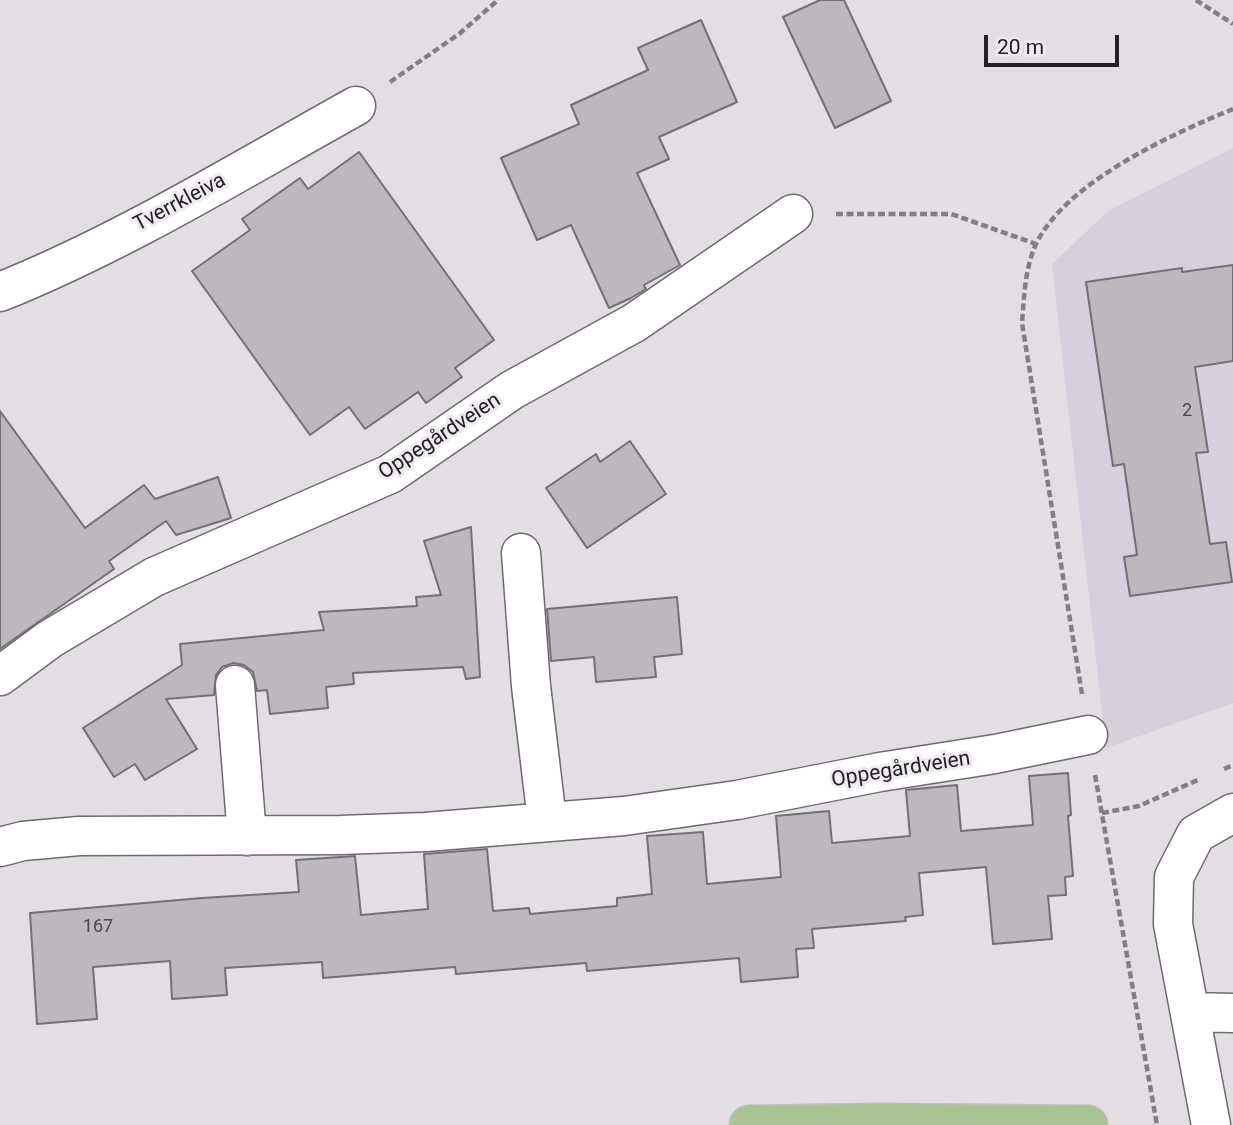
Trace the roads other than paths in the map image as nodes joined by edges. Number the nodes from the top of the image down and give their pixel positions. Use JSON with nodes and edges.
{"nodes":[{"id":1,"x":356,"y":106,"type":"road end"},
{"id":2,"x":793,"y":214,"type":"road end"},
{"id":3,"x":0,"y":292,"type":"edge"},
{"id":4,"x":521,"y":553,"type":"dead end"},
{"id":5,"x":0,"y":676,"type":"edge"},
{"id":6,"x":235,"y":685,"type":"dead end"},
{"id":7,"x":1088,"y":735,"type":"road end"},
{"id":8,"x":1233,"y":813,"type":"edge"},
{"id":9,"x":547,"y":820,"type":"junction"},
{"id":10,"x":247,"y":836,"type":"junction"},
{"id":11,"x":0,"y":847,"type":"edge"},
{"id":12,"x":1191,"y":1012,"type":"junction"},
{"id":13,"x":1233,"y":1013,"type":"edge"},
{"id":14,"x":879,"y":1124,"type":"edge"},
{"id":15,"x":749,"y":1125,"type":"edge"},
{"id":16,"x":1088,"y":1125,"type":"edge"},
{"id":17,"x":1211,"y":1125,"type":"edge"}],
"edges":[{"from":1,"to":3,"type":"street","name":"Tverrkleiva"},
{"from":2,"to":5,"type":"street","name":"Oppegårdveien"},
{"from":4,"to":9,"type":"street"},
{"from":6,"to":10,"type":"street"},
{"from":7,"to":9,"type":"street","name":"Oppegårdveien"},
{"from":8,"to":12,"type":"street"},
{"from":9,"to":10,"type":"street","name":"Oppegårdveien"},
{"from":10,"to":11,"type":"street","name":"Oppegårdveien"},
{"from":12,"to":13,"type":"street"},
{"from":12,"to":17,"type":"street"},
{"from":14,"to":15,"type":"main road"},
{"from":14,"to":16,"type":"main road"}]}
